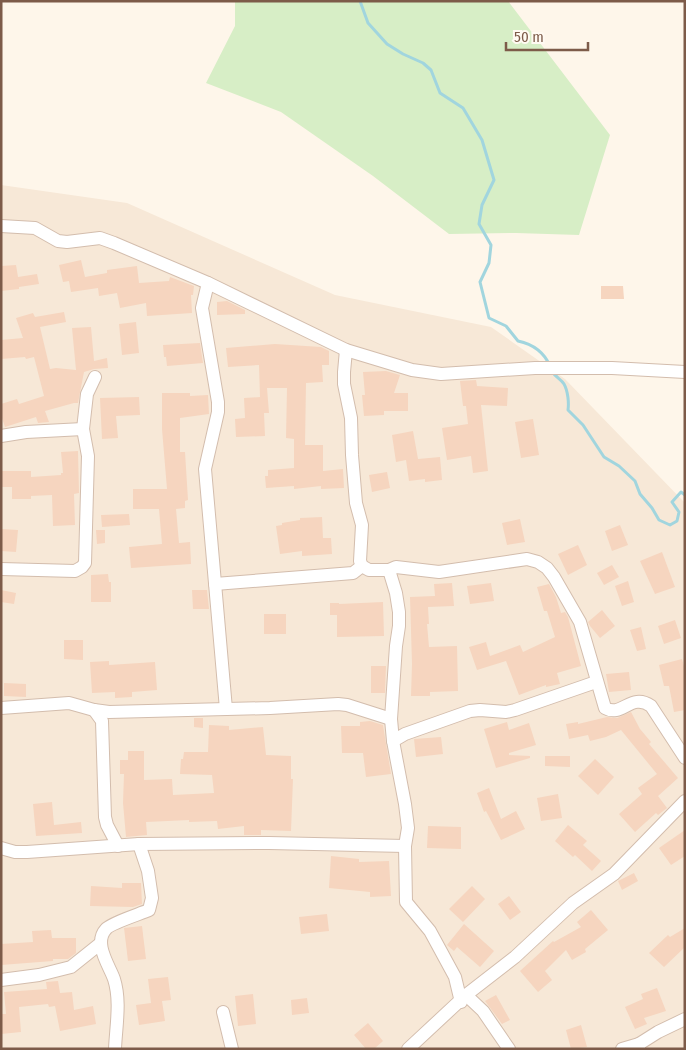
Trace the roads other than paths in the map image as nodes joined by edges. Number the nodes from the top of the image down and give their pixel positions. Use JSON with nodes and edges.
{"nodes":[{"id":1,"x":1,"y":226,"type":"edge"},
{"id":2,"x":208,"y":283,"type":"junction"},
{"id":3,"x":346,"y":350,"type":"junction"},
{"id":4,"x":685,"y":372,"type":"edge"},
{"id":5,"x":95,"y":377,"type":"dead end"},
{"id":6,"x":83,"y":429,"type":"junction"},
{"id":7,"x":1,"y":436,"type":"edge"},
{"id":8,"x":362,"y":566,"type":"junction"},
{"id":9,"x":1,"y":569,"type":"edge"},
{"id":10,"x":389,"y":570,"type":"junction"},
{"id":11,"x":215,"y":584,"type":"junction"},
{"id":12,"x":596,"y":682,"type":"junction"},
{"id":13,"x":1,"y":708,"type":"edge"},
{"id":14,"x":226,"y":709,"type":"junction"},
{"id":15,"x":106,"y":716,"type":"junction"},
{"id":16,"x":391,"y":719,"type":"junction"},
{"id":17,"x":393,"y":740,"type":"junction"},
{"id":18,"x":685,"y":758,"type":"edge"},
{"id":19,"x":685,"y":801,"type":"edge"},
{"id":20,"x":139,"y":844,"type":"junction"},
{"id":21,"x":118,"y":846,"type":"junction"},
{"id":22,"x":405,"y":846,"type":"junction"},
{"id":23,"x":1,"y":848,"type":"edge"},
{"id":24,"x":101,"y":943,"type":"junction"},
{"id":25,"x":1,"y":980,"type":"edge"},
{"id":26,"x":464,"y":998,"type":"junction"},
{"id":27,"x":223,"y":1012,"type":"dead end"},
{"id":28,"x":685,"y":1019,"type":"edge"},
{"id":29,"x":639,"y":1047,"type":"edge"},
{"id":30,"x":115,"y":1049,"type":"edge"},
{"id":31,"x":232,"y":1049,"type":"edge"},
{"id":32,"x":408,"y":1049,"type":"edge"},
{"id":33,"x":509,"y":1049,"type":"edge"},
{"id":34,"x":622,"y":1049,"type":"edge"}],
"edges":[{"from":1,"to":2,"type":"street"},
{"from":2,"to":3,"type":"street"},
{"from":2,"to":11,"type":"street"},
{"from":3,"to":4,"type":"street"},
{"from":3,"to":8,"type":"street"},
{"from":5,"to":6,"type":"street"},
{"from":6,"to":7,"type":"street"},
{"from":6,"to":9,"type":"street"},
{"from":8,"to":10,"type":"street"},
{"from":8,"to":11,"type":"street"},
{"from":10,"to":12,"type":"street"},
{"from":10,"to":16,"type":"street"},
{"from":11,"to":14,"type":"street"},
{"from":12,"to":17,"type":"street"},
{"from":12,"to":18,"type":"street"},
{"from":13,"to":15,"type":"street"},
{"from":14,"to":15,"type":"street"},
{"from":14,"to":16,"type":"street"},
{"from":15,"to":21,"type":"street"},
{"from":16,"to":17,"type":"street"},
{"from":17,"to":22,"type":"street"},
{"from":19,"to":26,"type":"street"},
{"from":20,"to":21,"type":"street"},
{"from":20,"to":22,"type":"street"},
{"from":20,"to":24,"type":"street"},
{"from":21,"to":23,"type":"street"},
{"from":22,"to":26,"type":"street"},
{"from":24,"to":25,"type":"street"},
{"from":24,"to":30,"type":"street"},
{"from":26,"to":32,"type":"street"},
{"from":26,"to":33,"type":"street"},
{"from":27,"to":31,"type":"street"},
{"from":28,"to":29,"type":"street"},
{"from":29,"to":34,"type":"street"}]}
